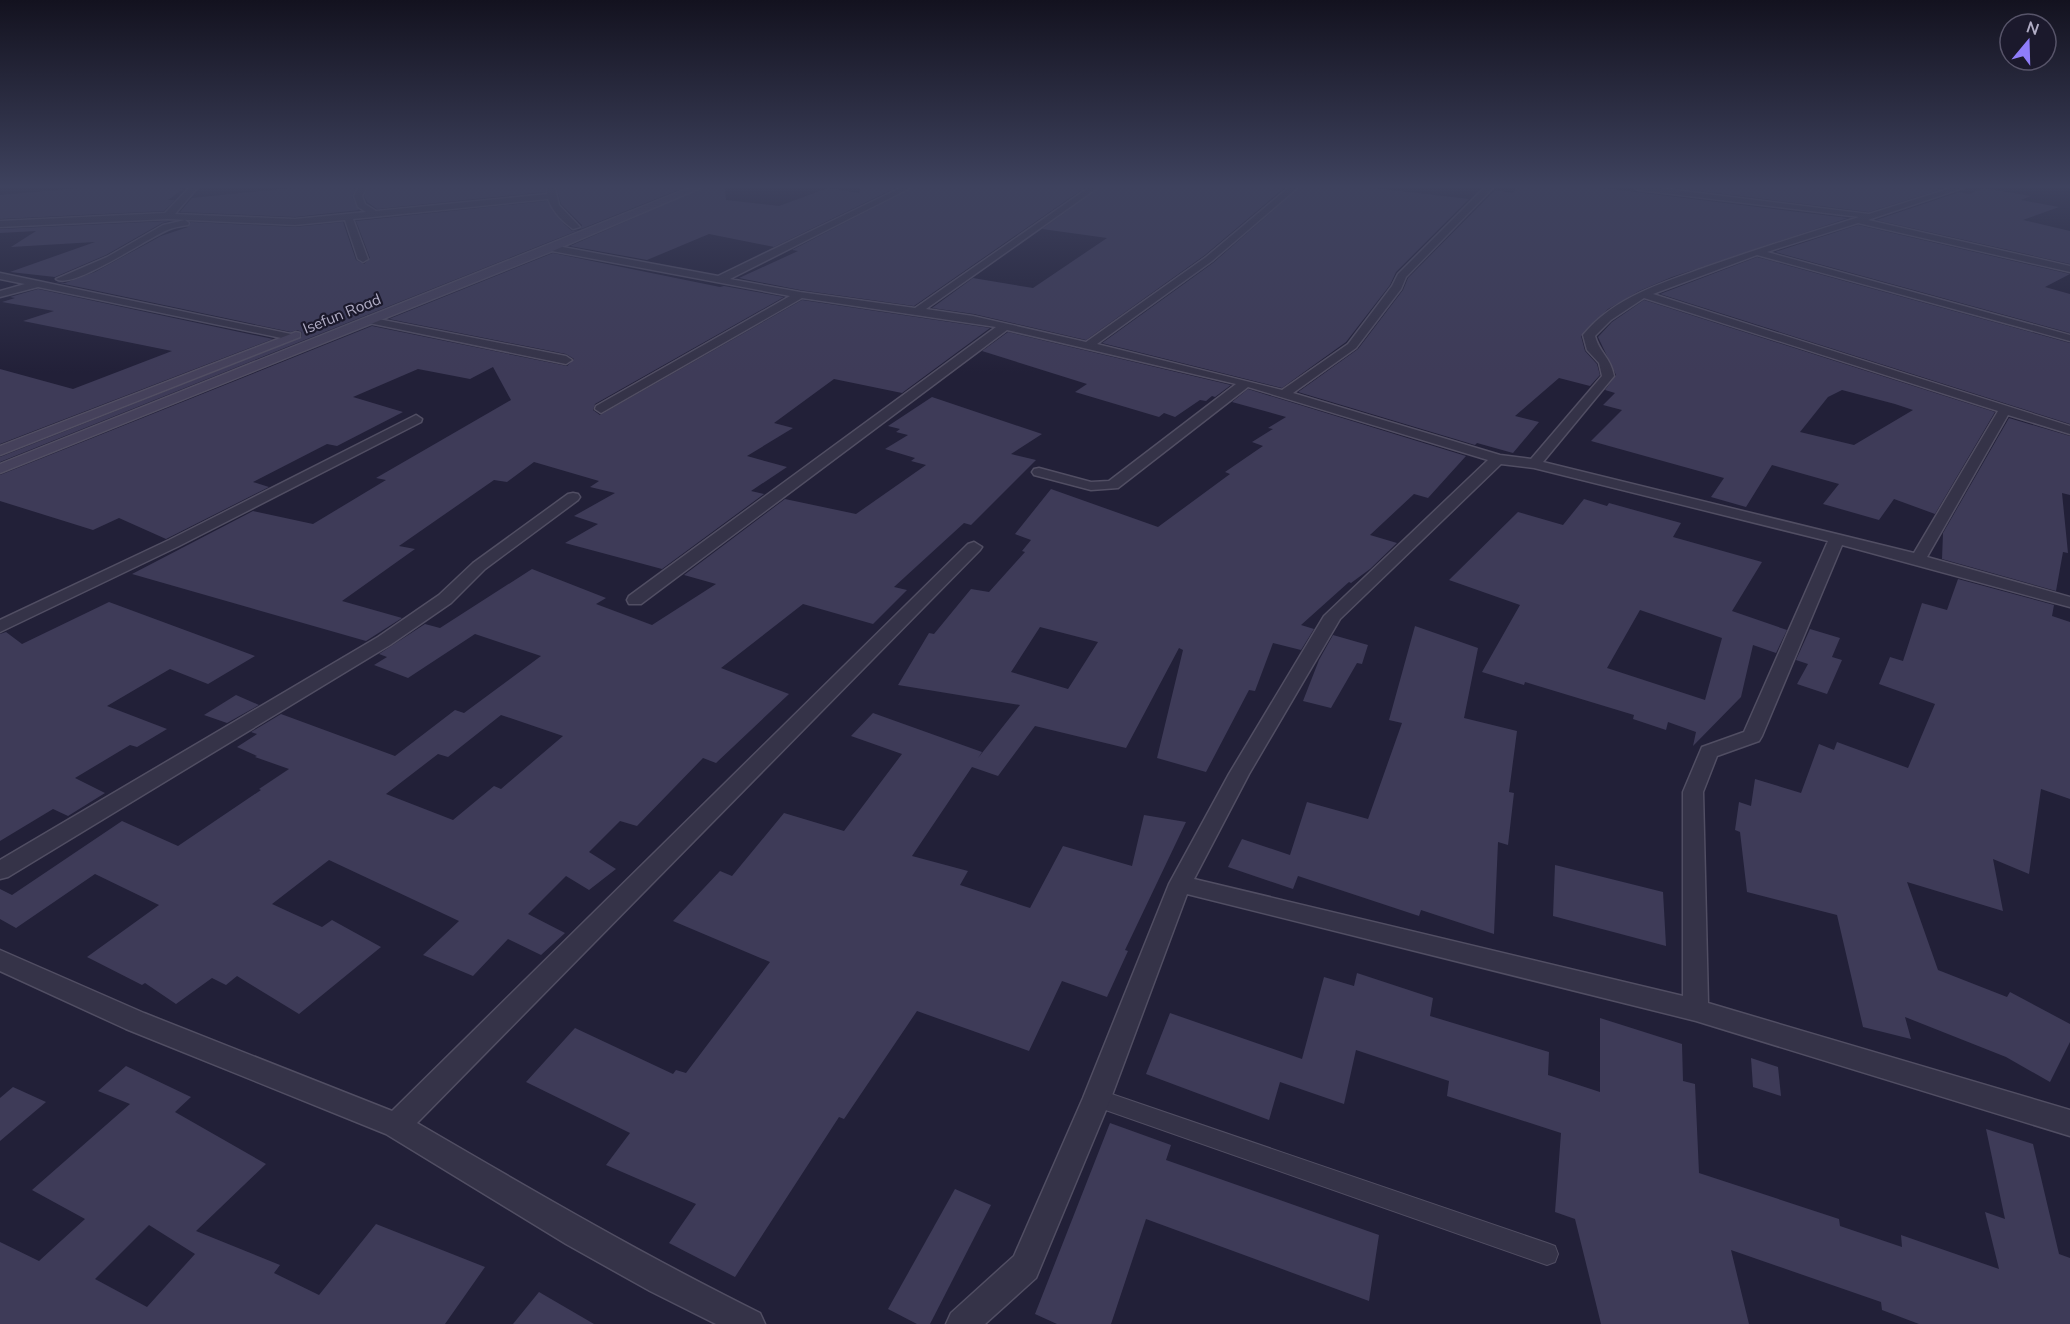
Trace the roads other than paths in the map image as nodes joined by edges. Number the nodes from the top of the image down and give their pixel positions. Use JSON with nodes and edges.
{"nodes":[{"id":1,"x":126,"y":250,"type":"edge"},
{"id":2,"x":360,"y":250,"type":"edge"},
{"id":3,"x":517,"y":250,"type":"edge"},
{"id":4,"x":547,"y":250,"type":"edge"},
{"id":5,"x":562,"y":250,"type":"edge"},
{"id":6,"x":780,"y":250,"type":"edge"},
{"id":7,"x":1005,"y":250,"type":"edge"},
{"id":8,"x":1220,"y":250,"type":"edge"},
{"id":9,"x":1430,"y":250,"type":"edge"},
{"id":10,"x":1763,"y":250,"type":"edge"},
{"id":11,"x":1987,"y":250,"type":"edge"},
{"id":12,"x":1756,"y":252,"type":"junction"},
{"id":13,"x":363,"y":259,"type":"dead end"},
{"id":14,"x":2070,"y":269,"type":"edge"},
{"id":15,"x":0,"y":276,"type":"edge"},
{"id":16,"x":61,"y":279,"type":"dead end"},
{"id":17,"x":721,"y":279,"type":"junction"},
{"id":18,"x":38,"y":283,"type":"junction"},
{"id":19,"x":0,"y":294,"type":"edge"},
{"id":20,"x":1643,"y":294,"type":"junction"},
{"id":21,"x":800,"y":295,"type":"junction"},
{"id":22,"x":917,"y":311,"type":"junction"},
{"id":23,"x":344,"y":317,"type":"dead end"},
{"id":24,"x":368,"y":320,"type":"junction"},
{"id":25,"x":1005,"y":326,"type":"junction"},
{"id":26,"x":312,"y":329,"type":"dead end"},
{"id":27,"x":291,"y":337,"type":"junction"},
{"id":28,"x":2070,"y":338,"type":"edge"},
{"id":29,"x":1089,"y":345,"type":"junction"},
{"id":30,"x":566,"y":360,"type":"dead end"},
{"id":31,"x":1246,"y":383,"type":"junction"},
{"id":32,"x":1284,"y":394,"type":"junction"},
{"id":33,"x":602,"y":409,"type":"dead end"},
{"id":34,"x":2004,"y":411,"type":"junction"},
{"id":35,"x":416,"y":419,"type":"dead end"},
{"id":36,"x":2070,"y":430,"type":"edge"},
{"id":37,"x":0,"y":451,"type":"edge"},
{"id":38,"x":1498,"y":459,"type":"junction"},
{"id":39,"x":1534,"y":464,"type":"junction"},
{"id":40,"x":0,"y":469,"type":"edge"},
{"id":41,"x":1039,"y":472,"type":"dead end"},
{"id":42,"x":573,"y":497,"type":"dead end"},
{"id":43,"x":1837,"y":538,"type":"junction"},
{"id":44,"x":974,"y":547,"type":"dead end"},
{"id":45,"x":1918,"y":559,"type":"junction"},
{"id":46,"x":635,"y":600,"type":"dead end"},
{"id":47,"x":2070,"y":602,"type":"edge"},
{"id":48,"x":0,"y":627,"type":"edge"},
{"id":49,"x":0,"y":871,"type":"edge"},
{"id":50,"x":1180,"y":884,"type":"junction"},
{"id":51,"x":0,"y":960,"type":"edge"},
{"id":52,"x":1696,"y":1010,"type":"junction"},
{"id":53,"x":1097,"y":1098,"type":"junction"},
{"id":54,"x":2070,"y":1123,"type":"edge"},
{"id":55,"x":396,"y":1125,"type":"junction"},
{"id":56,"x":1547,"y":1254,"type":"dead end"},
{"id":57,"x":749,"y":1324,"type":"edge"},
{"id":58,"x":962,"y":1324,"type":"edge"}],
"edges":[{"from":1,"to":16,"type":"street"},
{"from":2,"to":13,"type":"street"},
{"from":3,"to":23,"type":"street","name":"Isefun Road"},
{"from":4,"to":24,"type":"street","name":"Isefun Road"},
{"from":5,"to":17,"type":"street"},
{"from":6,"to":17,"type":"street"},
{"from":7,"to":22,"type":"street"},
{"from":8,"to":29,"type":"street"},
{"from":9,"to":32,"type":"street"},
{"from":10,"to":12,"type":"street"},
{"from":11,"to":14,"type":"street"},
{"from":12,"to":20,"type":"street"},
{"from":12,"to":28,"type":"street"},
{"from":15,"to":18,"type":"street"},
{"from":17,"to":21,"type":"street"},
{"from":18,"to":19,"type":"street"},
{"from":18,"to":27,"type":"street"},
{"from":20,"to":34,"type":"street"},
{"from":20,"to":39,"type":"street"},
{"from":21,"to":22,"type":"street"},
{"from":21,"to":33,"type":"street"},
{"from":22,"to":25,"type":"street"},
{"from":24,"to":30,"type":"street"},
{"from":24,"to":40,"type":"street","name":"Isefun Road"},
{"from":25,"to":29,"type":"street"},
{"from":25,"to":46,"type":"street"},
{"from":26,"to":27,"type":"street","name":"Isefun Road"},
{"from":27,"to":37,"type":"street","name":"Isefun Road"},
{"from":29,"to":31,"type":"street"},
{"from":31,"to":32,"type":"street"},
{"from":31,"to":41,"type":"street"},
{"from":32,"to":38,"type":"street"},
{"from":34,"to":36,"type":"street"},
{"from":34,"to":45,"type":"street"},
{"from":35,"to":48,"type":"street"},
{"from":38,"to":39,"type":"street"},
{"from":38,"to":50,"type":"street"},
{"from":39,"to":43,"type":"street"},
{"from":42,"to":49,"type":"street"},
{"from":43,"to":45,"type":"street"},
{"from":43,"to":52,"type":"street"},
{"from":44,"to":55,"type":"street"},
{"from":45,"to":47,"type":"street"},
{"from":50,"to":52,"type":"street"},
{"from":50,"to":53,"type":"street"},
{"from":51,"to":55,"type":"street"},
{"from":52,"to":54,"type":"street"},
{"from":53,"to":56,"type":"lane"},
{"from":53,"to":58,"type":"street"},
{"from":55,"to":57,"type":"street"}]}
